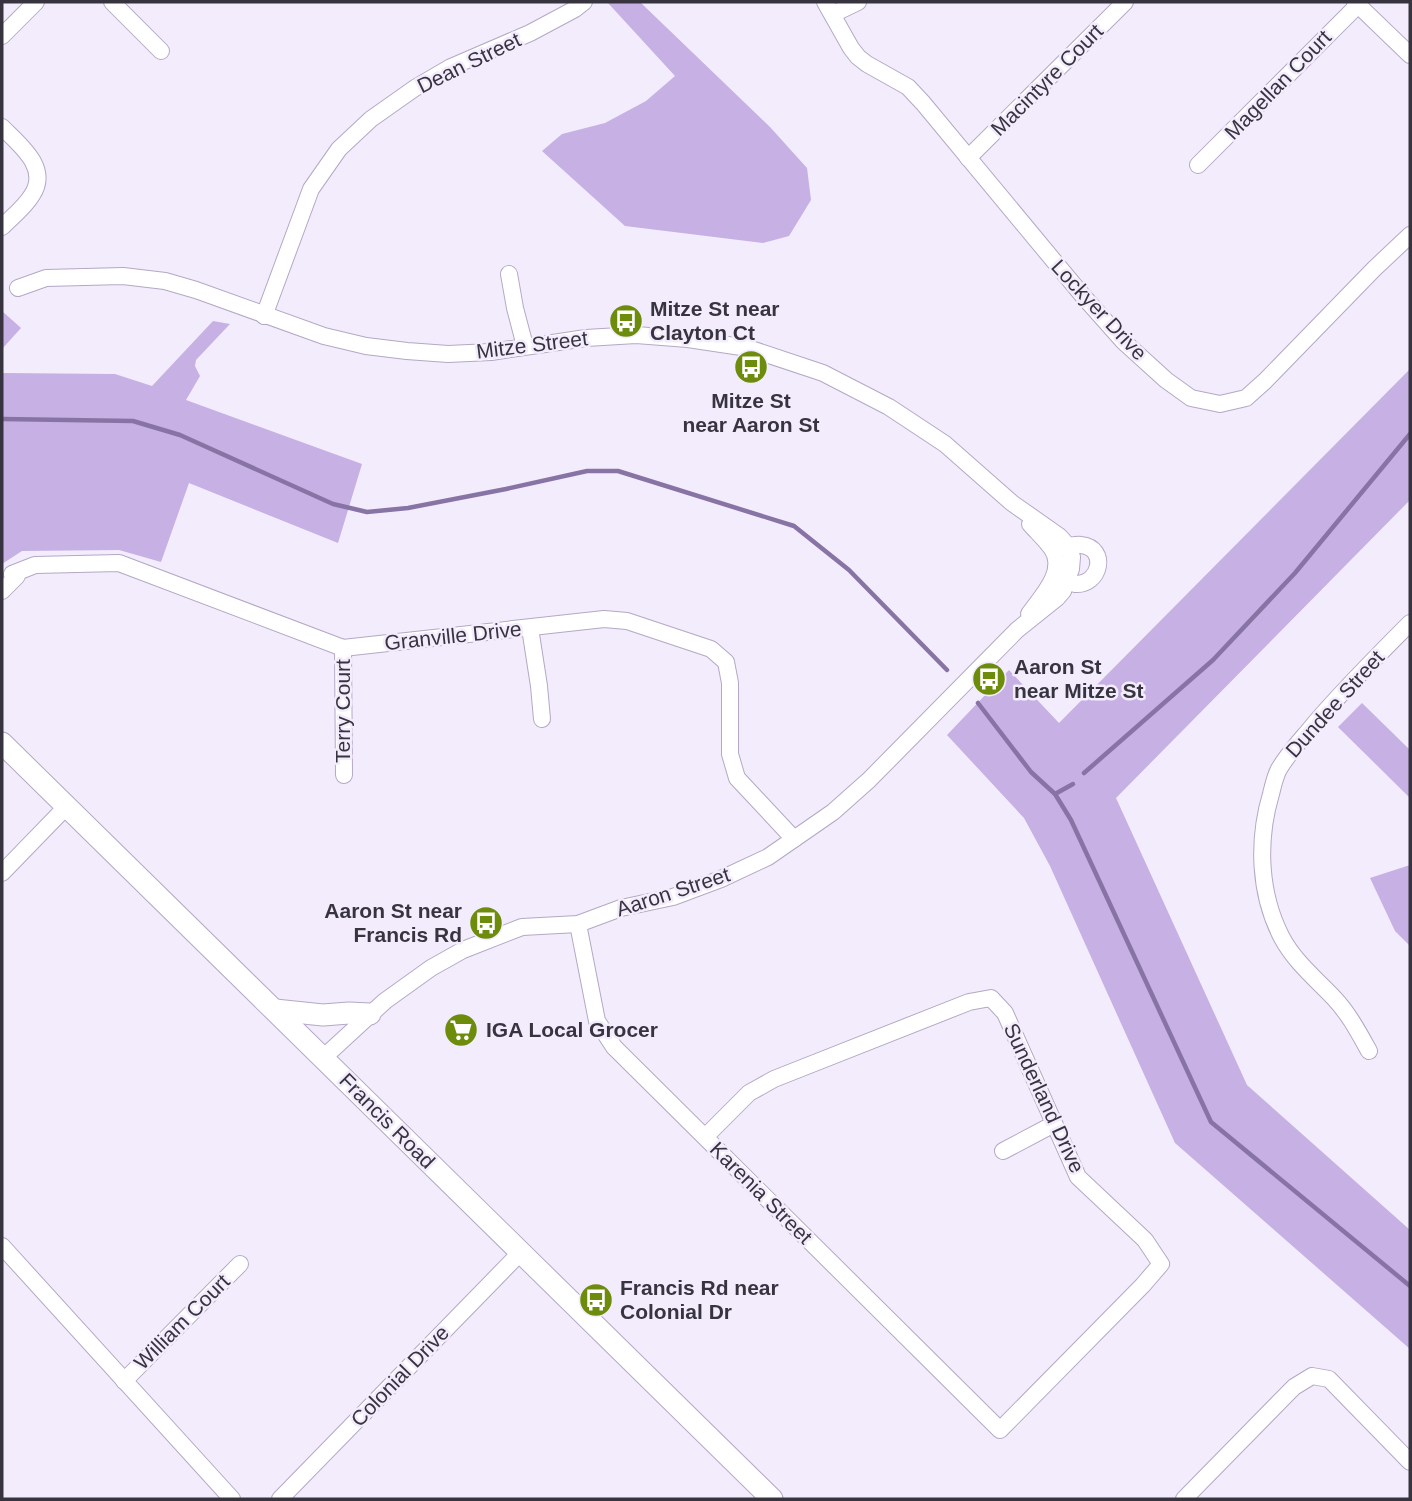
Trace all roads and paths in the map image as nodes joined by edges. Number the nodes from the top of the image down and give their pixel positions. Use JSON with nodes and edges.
{"nodes":[{"id":1,"x":36,"y":2,"type":"edge"},
{"id":2,"x":112,"y":2,"type":"edge"},
{"id":3,"x":584,"y":2,"type":"edge"},
{"id":4,"x":858,"y":2,"type":"edge"},
{"id":5,"x":1125,"y":2,"type":"edge"},
{"id":6,"x":1357,"y":3,"type":"edge"},
{"id":7,"x":829,"y":8,"type":"edge"},
{"id":8,"x":2,"y":36,"type":"edge"},
{"id":9,"x":161,"y":51,"type":"dead end"},
{"id":10,"x":1410,"y":55,"type":"edge"},
{"id":11,"x":2,"y":127,"type":"edge"},
{"id":12,"x":968,"y":158,"type":"junction"},
{"id":13,"x":1198,"y":166,"type":"dead end"},
{"id":14,"x":2,"y":227,"type":"edge"},
{"id":15,"x":1410,"y":235,"type":"edge"},
{"id":16,"x":509,"y":274,"type":"dead end"},
{"id":17,"x":18,"y":288,"type":"dead end"},
{"id":18,"x":264,"y":316,"type":"junction"},
{"id":19,"x":525,"y":346,"type":"junction"},
{"id":20,"x":1062,"y":564,"type":"joint"},
{"id":21,"x":2,"y":591,"type":"edge"},
{"id":22,"x":1410,"y":623,"type":"edge"},
{"id":23,"x":530,"y":628,"type":"junction"},
{"id":24,"x":343,"y":648,"type":"junction"},
{"id":25,"x":542,"y":719,"type":"dead end"},
{"id":26,"x":2,"y":743,"type":"edge"},
{"id":27,"x":344,"y":775,"type":"dead end"},
{"id":28,"x":66,"y":807,"type":"junction"},
{"id":29,"x":794,"y":839,"type":"junction"},
{"id":30,"x":2,"y":873,"type":"edge"},
{"id":31,"x":578,"y":925,"type":"junction"},
{"id":32,"x":275,"y":1010,"type":"junction"},
{"id":33,"x":370,"y":1014,"type":"junction"},
{"id":34,"x":1369,"y":1051,"type":"dead end"},
{"id":35,"x":323,"y":1058,"type":"junction"},
{"id":36,"x":1054,"y":1124,"type":"junction"},
{"id":37,"x":705,"y":1137,"type":"junction"},
{"id":38,"x":1003,"y":1151,"type":"dead end"},
{"id":39,"x":2,"y":1246,"type":"edge"},
{"id":40,"x":521,"y":1252,"type":"junction"},
{"id":41,"x":240,"y":1264,"type":"dead end"},
{"id":42,"x":124,"y":1381,"type":"junction"},
{"id":43,"x":1000,"y":1430,"type":"joint"},
{"id":44,"x":1410,"y":1462,"type":"edge"},
{"id":45,"x":232,"y":1499,"type":"edge"},
{"id":46,"x":279,"y":1499,"type":"edge"},
{"id":47,"x":772,"y":1499,"type":"edge"},
{"id":48,"x":1184,"y":1499,"type":"edge"}],
"edges":[{"from":1,"to":8,"type":"street"},
{"from":2,"to":9,"type":"street"},
{"from":3,"to":18,"type":"street","name":"Dean Street"},
{"from":4,"to":7,"type":"street"},
{"from":5,"to":12,"type":"street","name":"Macintyre Court"},
{"from":6,"to":10,"type":"street"},
{"from":6,"to":13,"type":"street","name":"Magellan Court"},
{"from":7,"to":12,"type":"street","name":"Lockyer Drive"},
{"from":11,"to":14,"type":"street"},
{"from":12,"to":15,"type":"street","name":"Lockyer Drive"},
{"from":16,"to":19,"type":"street"},
{"from":17,"to":18,"type":"street","name":"Mitze Street"},
{"from":18,"to":19,"type":"street","name":"Mitze Street"},
{"from":19,"to":20,"type":"street","name":"Mitze Street"},
{"from":20,"to":29,"type":"street","name":"Aaron Street"},
{"from":21,"to":24,"type":"street","name":"Granville Drive"},
{"from":22,"to":34,"type":"street","name":"Dundee Street"},
{"from":23,"to":24,"type":"street","name":"Granville Drive"},
{"from":23,"to":25,"type":"street"},
{"from":23,"to":29,"type":"street","name":"Granville Drive"},
{"from":24,"to":27,"type":"street","name":"Terry Court"},
{"from":26,"to":28,"type":"main road","name":"Francis Road"},
{"from":28,"to":30,"type":"street"},
{"from":28,"to":32,"type":"main road","name":"Francis Road"},
{"from":29,"to":31,"type":"street","name":"Aaron Street"},
{"from":31,"to":33,"type":"street","name":"Aaron Street"},
{"from":31,"to":37,"type":"street","name":"Karenia Street"},
{"from":32,"to":33,"type":"main road"},
{"from":32,"to":35,"type":"main road","name":"Francis Road"},
{"from":33,"to":35,"type":"street","name":"Aaron Street"},
{"from":35,"to":40,"type":"main road","name":"Francis Road"},
{"from":36,"to":37,"type":"street","name":"Sunderland Drive"},
{"from":36,"to":38,"type":"street"},
{"from":36,"to":43,"type":"street","name":"Sunderland Drive"},
{"from":37,"to":43,"type":"street","name":"Karenia Street"},
{"from":39,"to":42,"type":"street"},
{"from":40,"to":46,"type":"street","name":"Colonial Drive"},
{"from":40,"to":47,"type":"main road","name":"Francis Road"},
{"from":41,"to":42,"type":"street","name":"William Court"},
{"from":42,"to":45,"type":"street"},
{"from":44,"to":48,"type":"street"}]}
